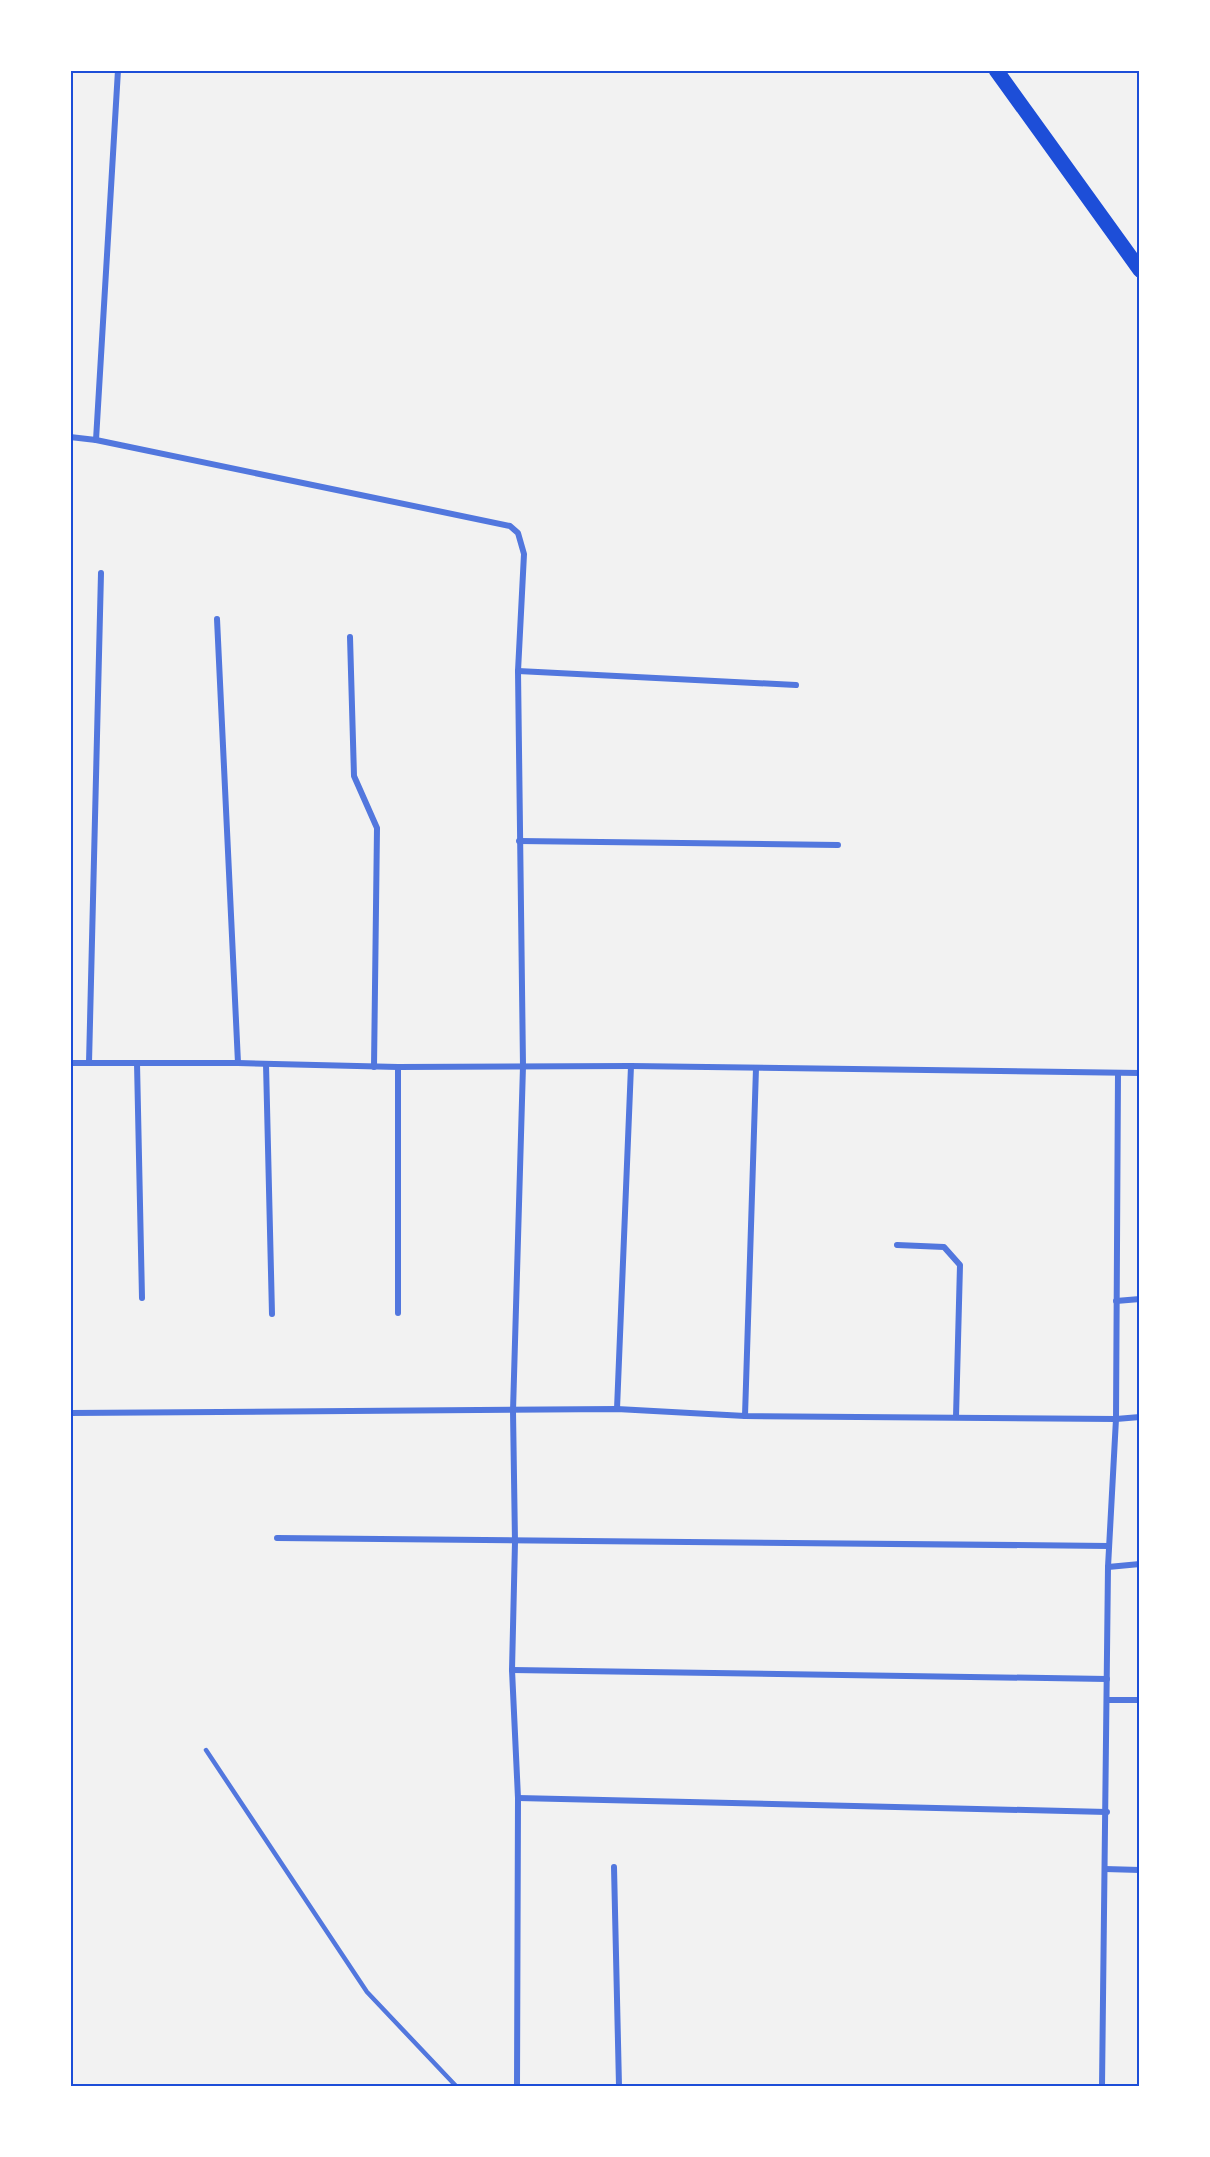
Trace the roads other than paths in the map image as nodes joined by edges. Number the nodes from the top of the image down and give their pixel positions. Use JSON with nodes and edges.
{"nodes":[{"id":1,"x":118,"y":70,"type":"edge"},
{"id":2,"x":996,"y":70,"type":"edge"},
{"id":3,"x":1140,"y":270,"type":"edge"},
{"id":4,"x":70,"y":437,"type":"edge"},
{"id":5,"x":96,"y":440,"type":"junction"},
{"id":6,"x":101,"y":573,"type":"dead end"},
{"id":7,"x":217,"y":619,"type":"dead end"},
{"id":8,"x":350,"y":637,"type":"dead end"},
{"id":9,"x":518,"y":671,"type":"junction"},
{"id":10,"x":796,"y":685,"type":"dead end"},
{"id":11,"x":519,"y":841,"type":"junction"},
{"id":12,"x":838,"y":845,"type":"dead end"},
{"id":13,"x":137,"y":1062,"type":"junction"},
{"id":14,"x":70,"y":1063,"type":"edge"},
{"id":15,"x":89,"y":1063,"type":"junction"},
{"id":16,"x":238,"y":1063,"type":"junction"},
{"id":17,"x":266,"y":1064,"type":"junction"},
{"id":18,"x":523,"y":1066,"type":"junction"},
{"id":19,"x":631,"y":1066,"type":"junction"},
{"id":20,"x":374,"y":1067,"type":"junction"},
{"id":21,"x":398,"y":1067,"type":"junction"},
{"id":22,"x":756,"y":1068,"type":"junction"},
{"id":23,"x":1140,"y":1072,"type":"edge"},
{"id":24,"x":1118,"y":1073,"type":"junction"},
{"id":25,"x":897,"y":1245,"type":"dead end"},
{"id":26,"x":142,"y":1298,"type":"dead end"},
{"id":27,"x":1140,"y":1299,"type":"edge"},
{"id":28,"x":1116,"y":1301,"type":"junction"},
{"id":29,"x":398,"y":1313,"type":"dead end"},
{"id":30,"x":272,"y":1314,"type":"dead end"},
{"id":31,"x":617,"y":1409,"type":"junction"},
{"id":32,"x":513,"y":1411,"type":"junction"},
{"id":33,"x":70,"y":1413,"type":"edge"},
{"id":34,"x":745,"y":1416,"type":"junction"},
{"id":35,"x":956,"y":1417,"type":"junction"},
{"id":36,"x":1140,"y":1417,"type":"edge"},
{"id":37,"x":1116,"y":1419,"type":"junction"},
{"id":38,"x":277,"y":1538,"type":"dead end"},
{"id":39,"x":515,"y":1542,"type":"junction"},
{"id":40,"x":1108,"y":1546,"type":"junction"},
{"id":41,"x":1140,"y":1564,"type":"edge"},
{"id":42,"x":1108,"y":1567,"type":"junction"},
{"id":43,"x":512,"y":1670,"type":"junction"},
{"id":44,"x":1107,"y":1679,"type":"junction"},
{"id":45,"x":1107,"y":1700,"type":"junction"},
{"id":46,"x":1140,"y":1700,"type":"edge"},
{"id":47,"x":206,"y":1750,"type":"dead end"},
{"id":48,"x":518,"y":1798,"type":"junction"},
{"id":49,"x":1107,"y":1812,"type":"junction"},
{"id":50,"x":614,"y":1867,"type":"dead end"},
{"id":51,"x":1105,"y":1869,"type":"junction"},
{"id":52,"x":1140,"y":1870,"type":"edge"},
{"id":53,"x":456,"y":2086,"type":"edge"},
{"id":54,"x":517,"y":2086,"type":"edge"},
{"id":55,"x":619,"y":2086,"type":"edge"},
{"id":56,"x":1102,"y":2086,"type":"edge"}],
"edges":[{"from":1,"to":5,"type":"street"},
{"from":2,"to":3,"type":"main road"},
{"from":4,"to":5,"type":"street"},
{"from":5,"to":9,"type":"street"},
{"from":6,"to":15,"type":"street"},
{"from":7,"to":16,"type":"street"},
{"from":8,"to":20,"type":"street"},
{"from":9,"to":10,"type":"street"},
{"from":9,"to":11,"type":"street"},
{"from":11,"to":12,"type":"street"},
{"from":11,"to":18,"type":"street"},
{"from":13,"to":15,"type":"street"},
{"from":13,"to":16,"type":"street"},
{"from":13,"to":26,"type":"street"},
{"from":14,"to":15,"type":"street"},
{"from":16,"to":17,"type":"street"},
{"from":17,"to":20,"type":"street"},
{"from":17,"to":30,"type":"street"},
{"from":18,"to":19,"type":"street"},
{"from":18,"to":21,"type":"street"},
{"from":18,"to":32,"type":"street"},
{"from":19,"to":22,"type":"street"},
{"from":19,"to":31,"type":"street"},
{"from":20,"to":21,"type":"street"},
{"from":21,"to":29,"type":"street"},
{"from":22,"to":24,"type":"street"},
{"from":22,"to":34,"type":"street"},
{"from":23,"to":24,"type":"street"},
{"from":24,"to":28,"type":"street"},
{"from":25,"to":35,"type":"street"},
{"from":27,"to":28,"type":"street"},
{"from":28,"to":37,"type":"street"},
{"from":31,"to":32,"type":"street"},
{"from":31,"to":34,"type":"street"},
{"from":32,"to":33,"type":"street"},
{"from":32,"to":39,"type":"street"},
{"from":34,"to":35,"type":"street"},
{"from":35,"to":37,"type":"street"},
{"from":36,"to":37,"type":"street"},
{"from":37,"to":40,"type":"street"},
{"from":38,"to":39,"type":"street"},
{"from":39,"to":40,"type":"street"},
{"from":39,"to":43,"type":"street"},
{"from":40,"to":42,"type":"street"},
{"from":41,"to":42,"type":"street"},
{"from":42,"to":44,"type":"street"},
{"from":43,"to":44,"type":"street"},
{"from":43,"to":48,"type":"street"},
{"from":44,"to":45,"type":"street"},
{"from":45,"to":46,"type":"street"},
{"from":45,"to":49,"type":"street"},
{"from":47,"to":53,"type":"lane"},
{"from":48,"to":49,"type":"street"},
{"from":48,"to":54,"type":"street"},
{"from":49,"to":51,"type":"street"},
{"from":50,"to":55,"type":"street"},
{"from":51,"to":52,"type":"street"},
{"from":51,"to":56,"type":"street"}]}
